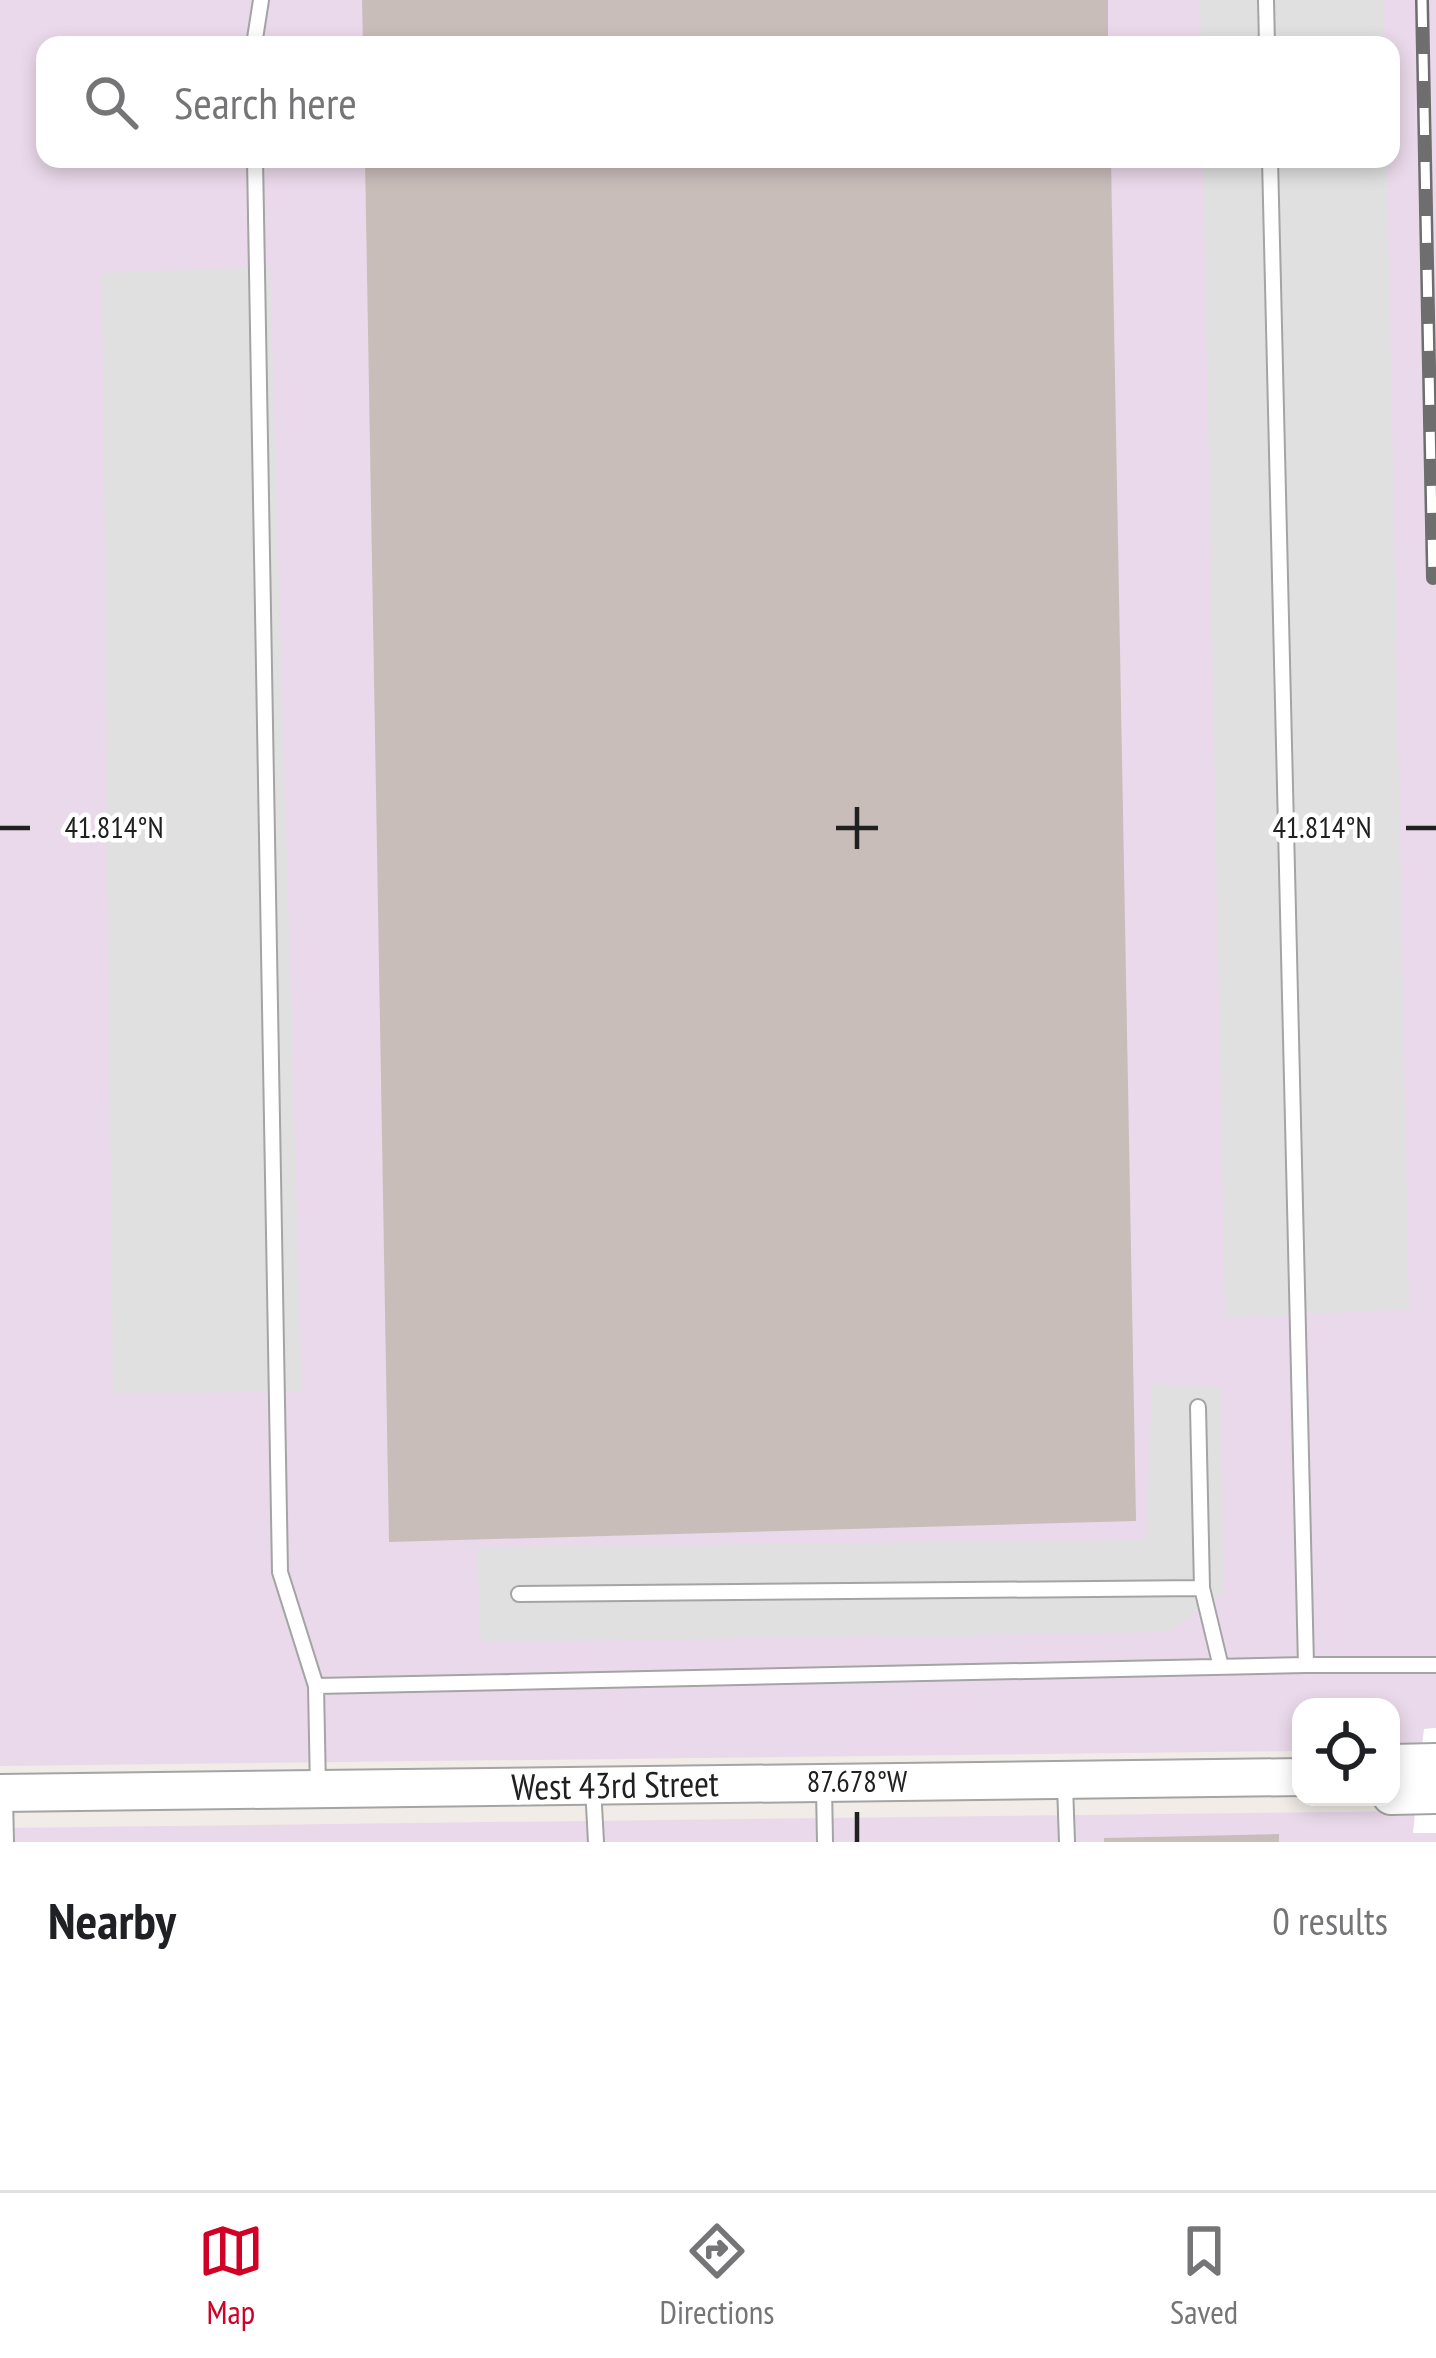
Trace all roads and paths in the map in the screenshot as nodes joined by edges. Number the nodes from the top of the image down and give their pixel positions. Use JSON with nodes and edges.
{"nodes":[{"id":1,"x":261,"y":0,"type":"edge"},
{"id":2,"x":1266,"y":0,"type":"edge"},
{"id":3,"x":255,"y":36,"type":"edge"},
{"id":4,"x":1267,"y":36,"type":"edge"},
{"id":5,"x":254,"y":168,"type":"edge"},
{"id":6,"x":1270,"y":168,"type":"edge"},
{"id":7,"x":1198,"y":1407,"type":"dead end"},
{"id":8,"x":1202,"y":1588,"type":"junction"},
{"id":9,"x":519,"y":1594,"type":"dead end"},
{"id":10,"x":1306,"y":1665,"type":"junction"},
{"id":11,"x":1436,"y":1665,"type":"edge"},
{"id":12,"x":1221,"y":1666,"type":"junction"},
{"id":13,"x":316,"y":1686,"type":"junction"},
{"id":14,"x":1436,"y":1762,"type":"edge"},
{"id":15,"x":1400,"y":1763,"type":"edge"},
{"id":16,"x":1292,"y":1777,"type":"edge"},
{"id":17,"x":1065,"y":1780,"type":"junction"},
{"id":18,"x":824,"y":1783,"type":"junction"},
{"id":19,"x":593,"y":1786,"type":"junction"},
{"id":20,"x":318,"y":1789,"type":"junction"},
{"id":21,"x":3,"y":1793,"type":"edge"},
{"id":22,"x":1436,"y":1795,"type":"edge"},
{"id":23,"x":1400,"y":1796,"type":"edge"},
{"id":24,"x":6,"y":1842,"type":"edge"},
{"id":25,"x":596,"y":1842,"type":"edge"},
{"id":26,"x":824,"y":1842,"type":"edge"},
{"id":27,"x":1067,"y":1842,"type":"edge"}],
"edges":[{"from":1,"to":3,"type":"lane"},
{"from":2,"to":4,"type":"lane"},
{"from":5,"to":13,"type":"lane"},
{"from":6,"to":10,"type":"lane"},
{"from":7,"to":8,"type":"lane"},
{"from":8,"to":9,"type":"lane"},
{"from":8,"to":12,"type":"lane"},
{"from":10,"to":11,"type":"lane"},
{"from":10,"to":12,"type":"lane"},
{"from":12,"to":13,"type":"lane"},
{"from":13,"to":20,"type":"lane"},
{"from":14,"to":15,"type":"street"},
{"from":16,"to":17,"type":"street","name":"West 43rd Street"},
{"from":17,"to":18,"type":"street","name":"West 43rd Street"},
{"from":17,"to":27,"type":"lane"},
{"from":18,"to":19,"type":"street","name":"West 43rd Street"},
{"from":18,"to":26,"type":"lane"},
{"from":19,"to":20,"type":"street","name":"West 43rd Street"},
{"from":19,"to":25,"type":"lane"},
{"from":20,"to":21,"type":"street","name":"West 43rd Street"},
{"from":21,"to":24,"type":"lane"},
{"from":22,"to":23,"type":"street"}]}
